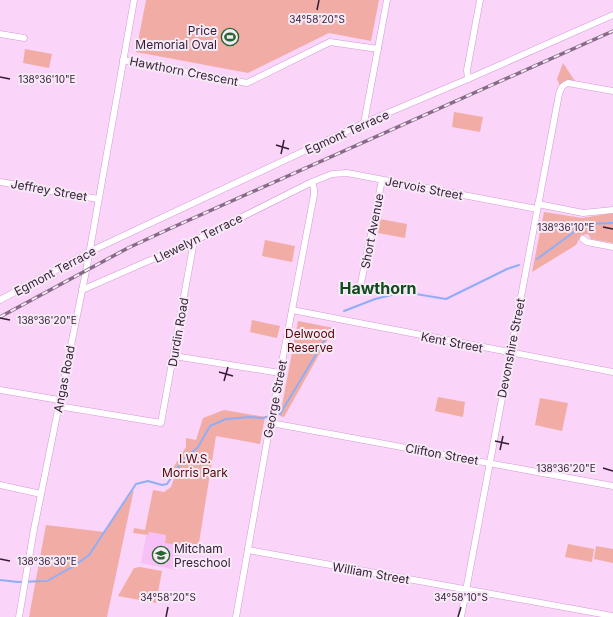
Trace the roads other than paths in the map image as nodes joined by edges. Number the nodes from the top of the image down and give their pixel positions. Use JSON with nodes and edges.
{"nodes":[{"id":1,"x":134,"y":0,"type":"edge"},
{"id":2,"x":387,"y":0,"type":"edge"},
{"id":3,"x":480,"y":0,"type":"edge"},
{"id":4,"x":613,"y":15,"type":"edge"},
{"id":5,"x":0,"y":34,"type":"edge"},
{"id":6,"x":24,"y":38,"type":"dead end"},
{"id":7,"x":378,"y":49,"type":"junction"},
{"id":8,"x":124,"y":60,"type":"junction"},
{"id":9,"x":468,"y":79,"type":"junction"},
{"id":10,"x":613,"y":91,"type":"edge"},
{"id":11,"x":364,"y":123,"type":"junction"},
{"id":12,"x":382,"y":180,"type":"junction"},
{"id":13,"x":0,"y":182,"type":"edge"},
{"id":14,"x":312,"y":182,"type":"junction"},
{"id":15,"x":98,"y":199,"type":"junction"},
{"id":16,"x":538,"y":207,"type":"junction"},
{"id":17,"x":613,"y":210,"type":"edge"},
{"id":18,"x":583,"y":239,"type":"dead end"},
{"id":19,"x":194,"y":241,"type":"junction"},
{"id":20,"x":613,"y":247,"type":"edge"},
{"id":21,"x":89,"y":252,"type":"junction"},
{"id":22,"x":362,"y":283,"type":"dead end"},
{"id":23,"x":82,"y":290,"type":"junction"},
{"id":24,"x":0,"y":300,"type":"edge"},
{"id":25,"x":292,"y":310,"type":"junction"},
{"id":26,"x":510,"y":353,"type":"junction"},
{"id":27,"x":174,"y":356,"type":"junction"},
{"id":28,"x":613,"y":372,"type":"edge"},
{"id":29,"x":280,"y":373,"type":"junction"},
{"id":30,"x":0,"y":390,"type":"edge"},
{"id":31,"x":59,"y":403,"type":"junction"},
{"id":32,"x":271,"y":423,"type":"junction"},
{"id":33,"x":489,"y":462,"type":"junction"},
{"id":34,"x":0,"y":485,"type":"edge"},
{"id":35,"x":613,"y":486,"type":"edge"},
{"id":36,"x":41,"y":494,"type":"junction"},
{"id":37,"x":248,"y":550,"type":"junction"},
{"id":38,"x":465,"y":590,"type":"junction"},
{"id":39,"x":613,"y":616,"type":"edge"},
{"id":40,"x":19,"y":617,"type":"edge"},
{"id":41,"x":236,"y":617,"type":"edge"},
{"id":42,"x":461,"y":617,"type":"edge"}],
"edges":[{"from":1,"to":8,"type":"street","name":"Angas Road"},
{"from":2,"to":7,"type":"street"},
{"from":3,"to":9,"type":"street"},
{"from":4,"to":9,"type":"street","name":"Egmont Terrace"},
{"from":5,"to":6,"type":"street"},
{"from":7,"to":8,"type":"street","name":"Hawthorn Crescent"},
{"from":7,"to":11,"type":"street"},
{"from":8,"to":15,"type":"street","name":"Angas Road"},
{"from":9,"to":11,"type":"street","name":"Egmont Terrace"},
{"from":10,"to":16,"type":"street","name":"Devonshire Street"},
{"from":11,"to":21,"type":"street","name":"Egmont Terrace"},
{"from":12,"to":14,"type":"street","name":"Jervois Street"},
{"from":12,"to":16,"type":"street","name":"Jervois Street"},
{"from":12,"to":22,"type":"street","name":"Short Avenue"},
{"from":13,"to":15,"type":"street","name":"Jeffrey Street"},
{"from":14,"to":19,"type":"street","name":"Llewelyn Terrace"},
{"from":14,"to":25,"type":"street","name":"George Street"},
{"from":15,"to":21,"type":"street","name":"Angas Road"},
{"from":16,"to":17,"type":"street","name":"Jervois Street"},
{"from":16,"to":26,"type":"street","name":"Devonshire Street"},
{"from":18,"to":20,"type":"street"},
{"from":19,"to":23,"type":"street","name":"Llewelyn Terrace"},
{"from":19,"to":27,"type":"street","name":"Durdin Road"},
{"from":21,"to":23,"type":"street","name":"Angas Road"},
{"from":21,"to":24,"type":"street","name":"Egmont Terrace"},
{"from":23,"to":31,"type":"street","name":"Angas Road"},
{"from":25,"to":26,"type":"street","name":"Kent Street"},
{"from":25,"to":29,"type":"street","name":"George Street"},
{"from":26,"to":28,"type":"street","name":"Kent Street"},
{"from":26,"to":33,"type":"street","name":"Devonshire Street"},
{"from":27,"to":29,"type":"street"},
{"from":27,"to":31,"type":"street","name":"Durdin Road"},
{"from":29,"to":32,"type":"street","name":"George Street"},
{"from":30,"to":31,"type":"street"},
{"from":31,"to":36,"type":"street","name":"Angas Road"},
{"from":32,"to":33,"type":"street","name":"Clifton Street"},
{"from":32,"to":37,"type":"street","name":"George Street"},
{"from":33,"to":35,"type":"street","name":"Clifton Street"},
{"from":33,"to":38,"type":"street","name":"Devonshire Street"},
{"from":34,"to":36,"type":"street"},
{"from":36,"to":40,"type":"street","name":"Angas Road"},
{"from":37,"to":38,"type":"street","name":"William Street"},
{"from":37,"to":41,"type":"street","name":"George Street"},
{"from":38,"to":39,"type":"street","name":"William Street"},
{"from":38,"to":42,"type":"street","name":"Devonshire Street"}]}
